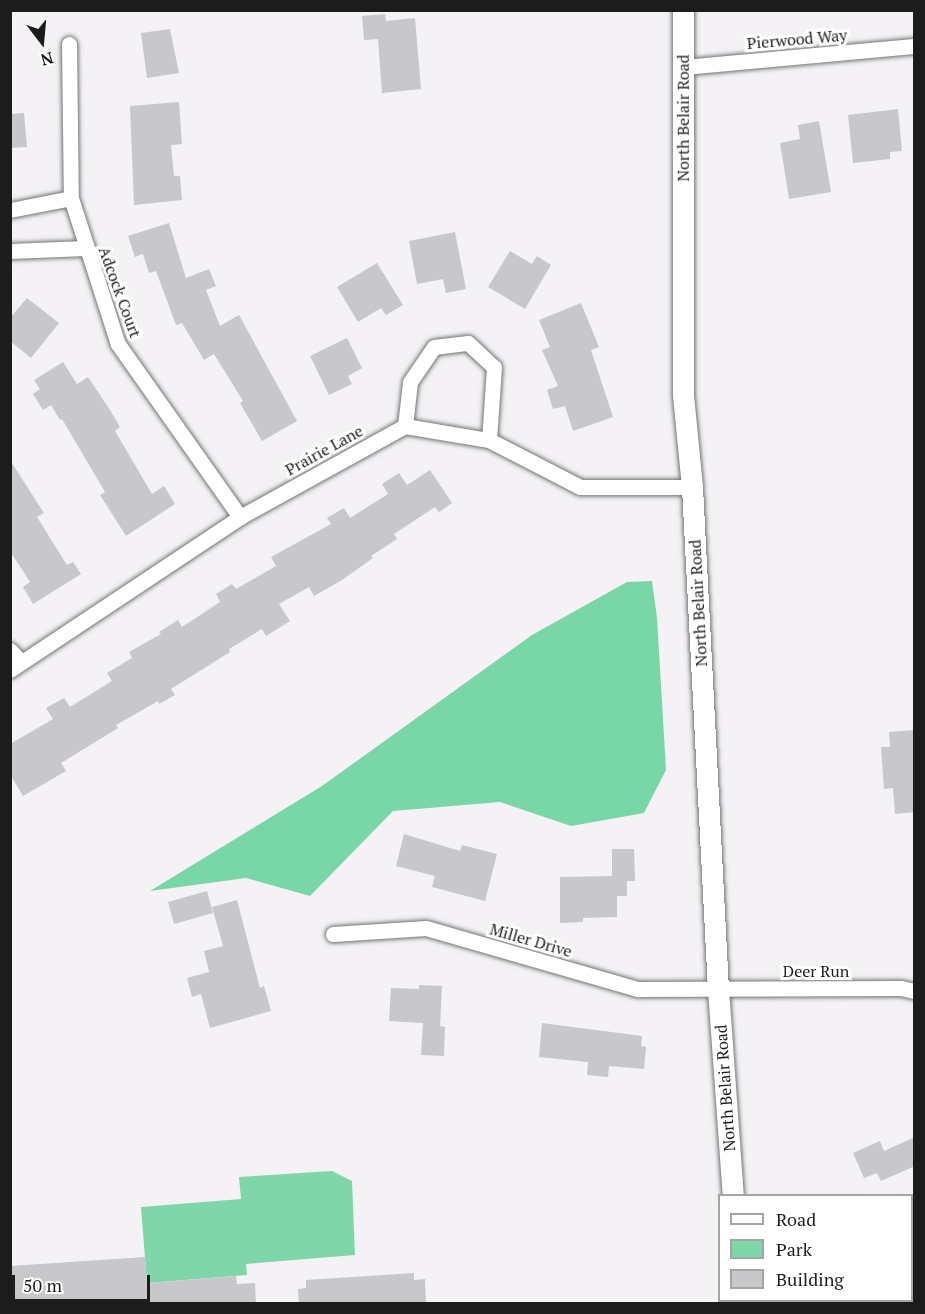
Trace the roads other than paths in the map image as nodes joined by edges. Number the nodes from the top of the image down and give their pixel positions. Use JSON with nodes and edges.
{"nodes":[{"id":1,"x":683,"y":10,"type":"edge"},
{"id":2,"x":69,"y":44,"type":"dead end"},
{"id":3,"x":915,"y":45,"type":"edge"},
{"id":4,"x":683,"y":67,"type":"junction"},
{"id":5,"x":70,"y":198,"type":"junction"},
{"id":6,"x":10,"y":210,"type":"edge"},
{"id":7,"x":85,"y":248,"type":"junction"},
{"id":8,"x":10,"y":251,"type":"edge"},
{"id":9,"x":405,"y":426,"type":"junction"},
{"id":10,"x":489,"y":440,"type":"junction"},
{"id":11,"x":692,"y":487,"type":"junction"},
{"id":12,"x":240,"y":517,"type":"junction"},
{"id":13,"x":10,"y":650,"type":"edge"},
{"id":14,"x":16,"y":666,"type":"edge"},
{"id":15,"x":333,"y":934,"type":"dead end"},
{"id":16,"x":718,"y":989,"type":"junction"},
{"id":17,"x":915,"y":991,"type":"edge"},
{"id":18,"x":733,"y":1194,"type":"edge"}],
"edges":[{"from":1,"to":4,"type":"street","name":"North Belair Road"},
{"from":2,"to":5,"type":"street","name":"Adcock Court"},
{"from":3,"to":4,"type":"street","name":"Pierwood Way"},
{"from":4,"to":11,"type":"street","name":"North Belair Road"},
{"from":5,"to":6,"type":"street"},
{"from":5,"to":7,"type":"street","name":"Adcock Court"},
{"from":7,"to":8,"type":"street"},
{"from":7,"to":12,"type":"street","name":"Adcock Court"},
{"from":9,"to":10,"type":"street"},
{"from":9,"to":10,"type":"street"},
{"from":9,"to":12,"type":"street","name":"Prairie Lane"},
{"from":10,"to":11,"type":"street"},
{"from":11,"to":16,"type":"street","name":"North Belair Road"},
{"from":12,"to":14,"type":"street","name":"Prairie Lane"},
{"from":13,"to":14,"type":"street"},
{"from":15,"to":16,"type":"street","name":"Miller Drive"},
{"from":16,"to":17,"type":"street","name":"Deer Run"},
{"from":16,"to":18,"type":"street","name":"North Belair Road"}]}
